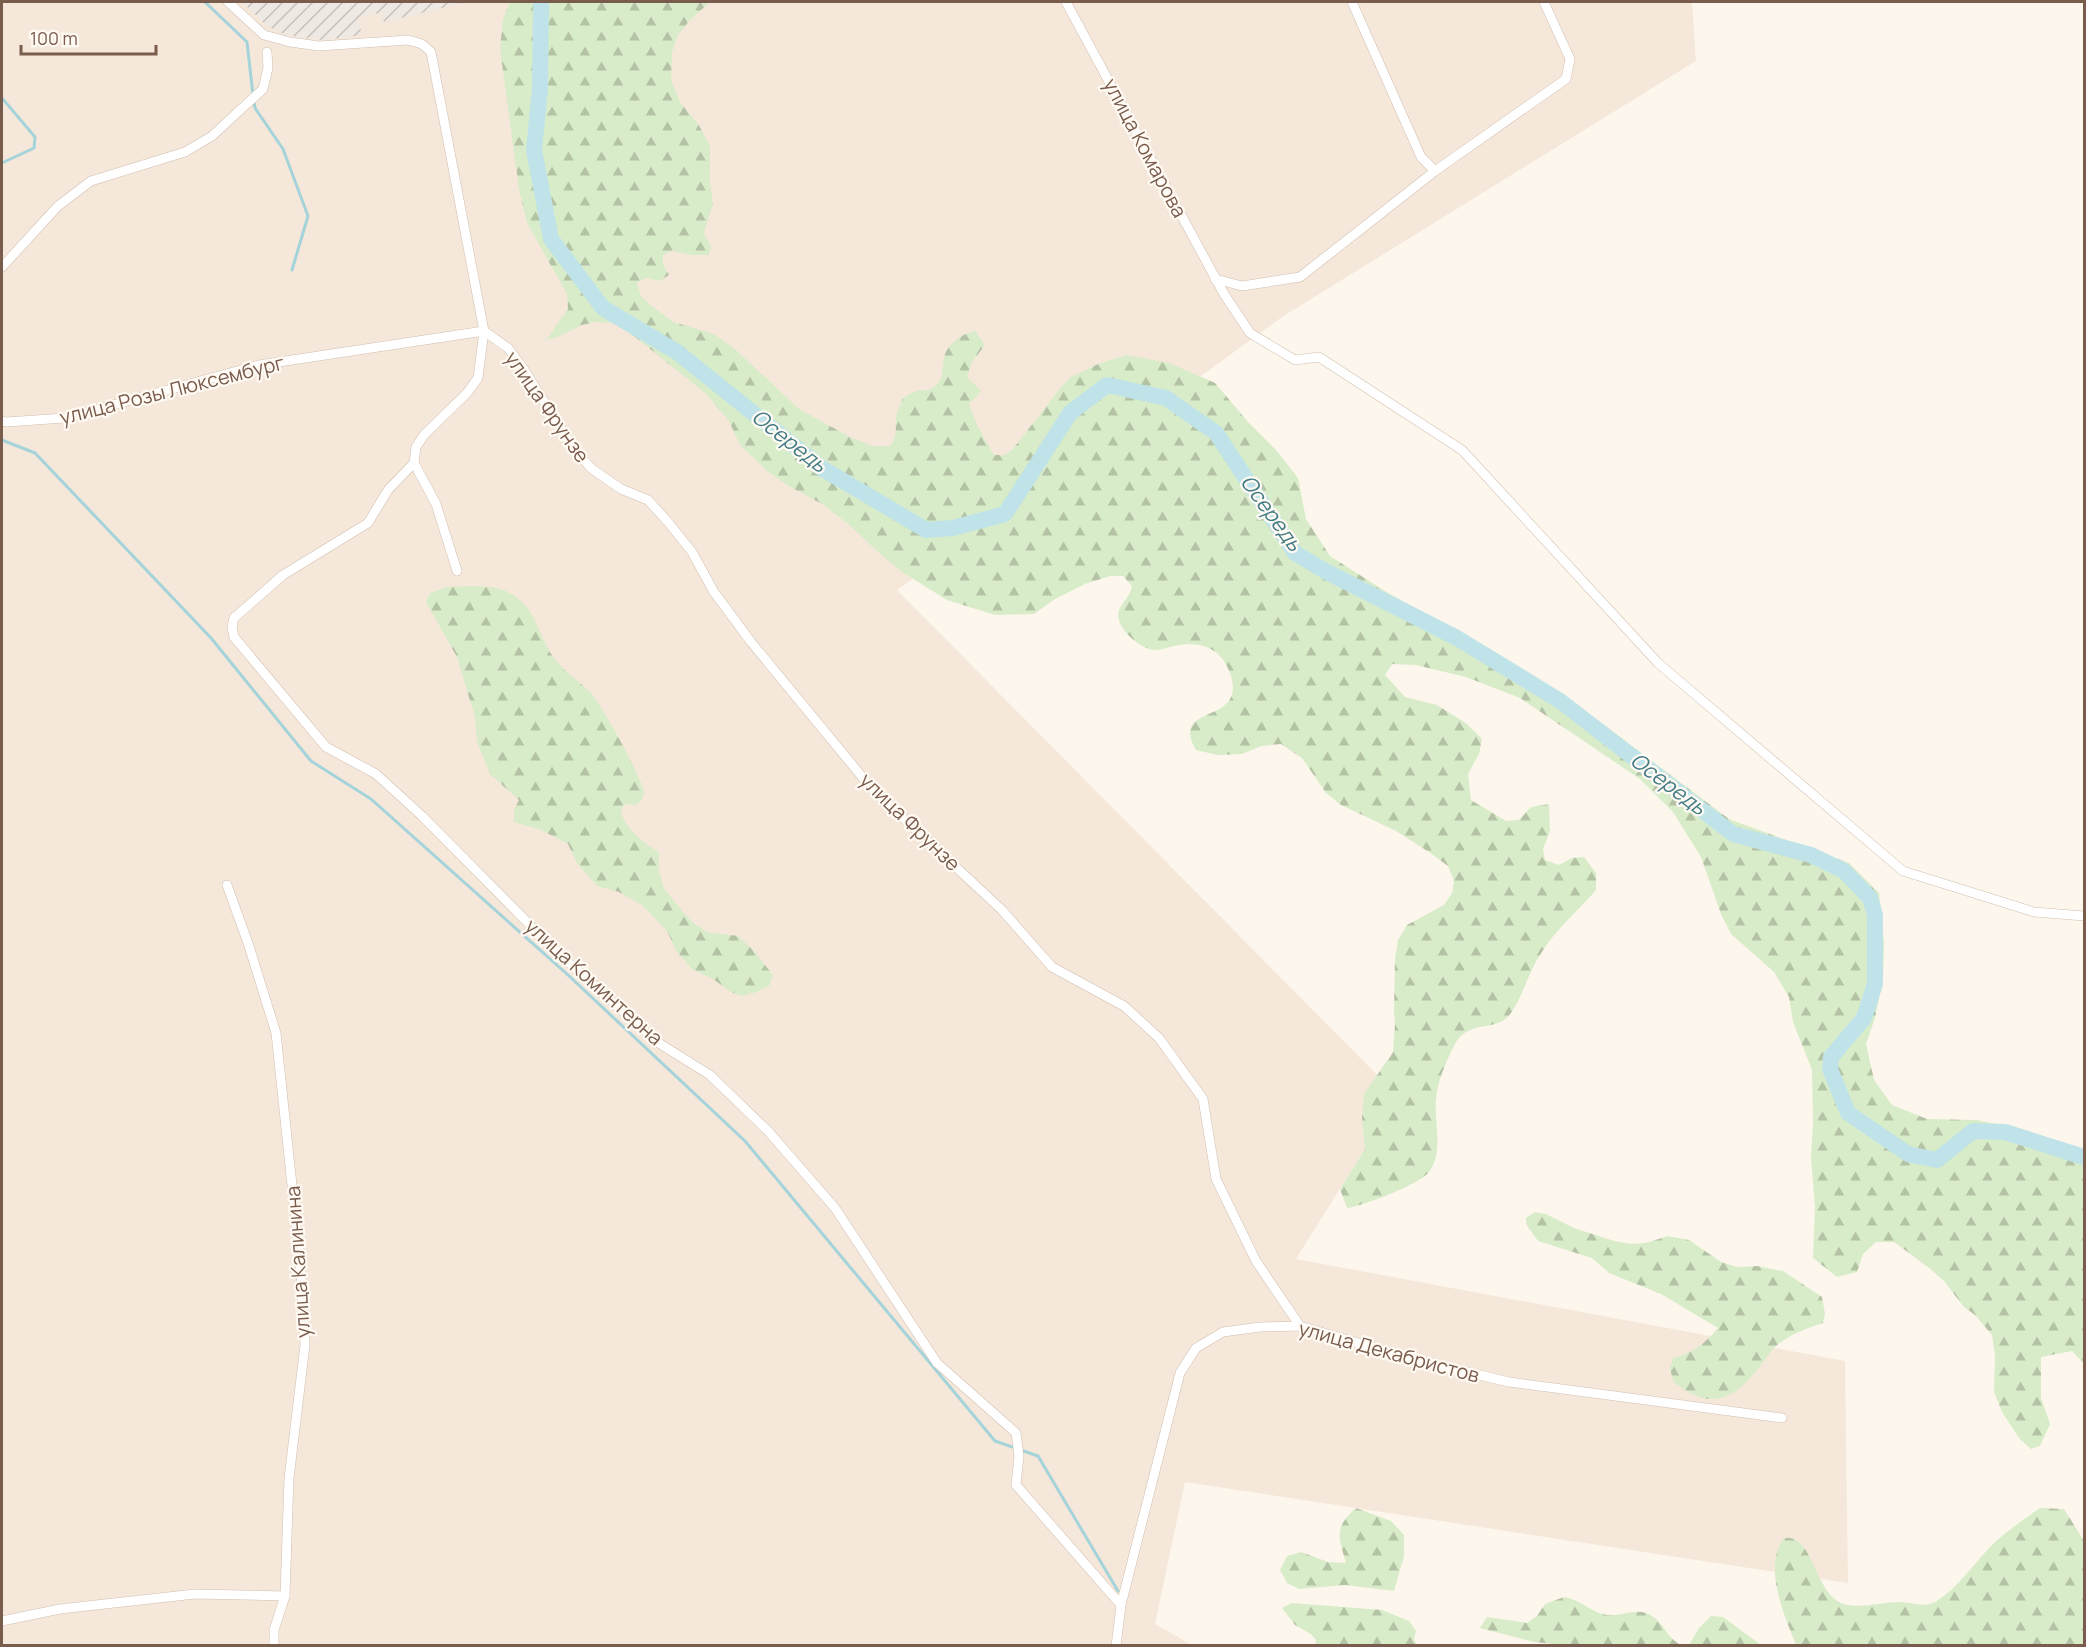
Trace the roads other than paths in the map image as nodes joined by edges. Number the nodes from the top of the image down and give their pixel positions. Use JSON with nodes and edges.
{"nodes":[{"id":1,"x":228,"y":2,"type":"edge"},
{"id":2,"x":1066,"y":2,"type":"edge"},
{"id":3,"x":1352,"y":2,"type":"edge"},
{"id":4,"x":1544,"y":2,"type":"edge"},
{"id":5,"x":267,"y":52,"type":"dead end"},
{"id":6,"x":1436,"y":171,"type":"junction"},
{"id":7,"x":2,"y":267,"type":"edge"},
{"id":8,"x":1215,"y":279,"type":"junction"},
{"id":9,"x":484,"y":331,"type":"junction"},
{"id":10,"x":2,"y":421,"type":"edge"},
{"id":11,"x":414,"y":464,"type":"junction"},
{"id":12,"x":457,"y":571,"type":"dead end"},
{"id":13,"x":227,"y":885,"type":"dead end"},
{"id":14,"x":2085,"y":916,"type":"edge"},
{"id":15,"x":1300,"y":1326,"type":"junction"},
{"id":16,"x":1782,"y":1418,"type":"dead end"},
{"id":17,"x":285,"y":1596,"type":"junction"},
{"id":18,"x":1121,"y":1605,"type":"junction"},
{"id":19,"x":2,"y":1621,"type":"edge"},
{"id":20,"x":274,"y":1646,"type":"edge"},
{"id":21,"x":1116,"y":1646,"type":"edge"}],
"edges":[{"from":1,"to":9,"type":"street"},
{"from":2,"to":8,"type":"street","name":"улица Комарова"},
{"from":3,"to":6,"type":"street"},
{"from":4,"to":6,"type":"street"},
{"from":5,"to":7,"type":"street"},
{"from":6,"to":8,"type":"street"},
{"from":8,"to":14,"type":"street","name":"улица Комарова"},
{"from":9,"to":10,"type":"street","name":"улица Розы Люксембург"},
{"from":9,"to":11,"type":"street"},
{"from":9,"to":15,"type":"street","name":"улица Фрунзе"},
{"from":11,"to":12,"type":"street"},
{"from":11,"to":18,"type":"street","name":"улица Коминтерна"},
{"from":13,"to":17,"type":"street","name":"улица Калинина"},
{"from":15,"to":16,"type":"street","name":"улица Декабристов"},
{"from":15,"to":18,"type":"street","name":"улица Декабристов"},
{"from":17,"to":19,"type":"street"},
{"from":17,"to":20,"type":"street","name":"улица Калинина"},
{"from":18,"to":21,"type":"street","name":"улица Декабристов"}]}
